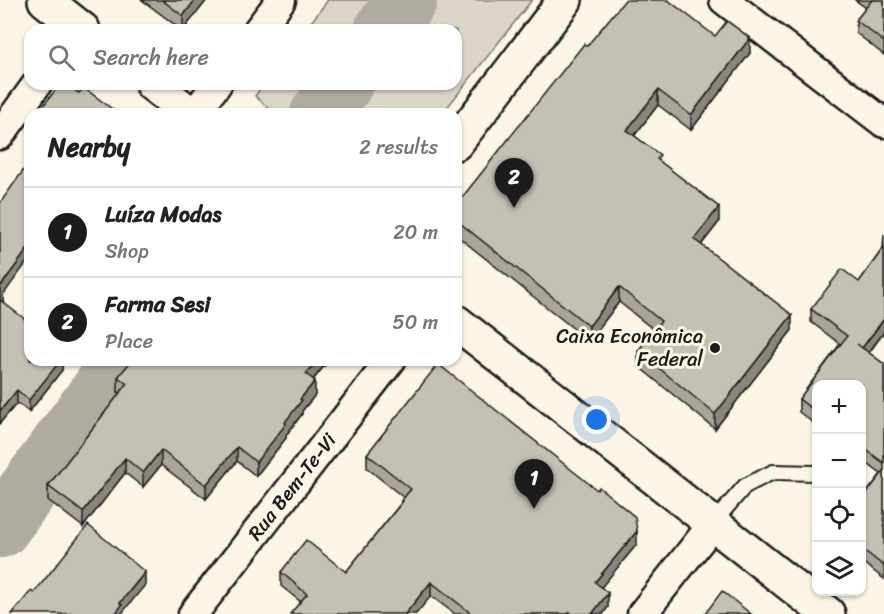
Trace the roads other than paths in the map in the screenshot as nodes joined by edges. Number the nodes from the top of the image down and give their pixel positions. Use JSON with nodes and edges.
{"nodes":[{"id":1,"x":45,"y":0,"type":"edge"},
{"id":2,"x":281,"y":0,"type":"edge"},
{"id":3,"x":565,"y":0,"type":"edge"},
{"id":4,"x":724,"y":0,"type":"edge"},
{"id":5,"x":74,"y":24,"type":"edge"},
{"id":6,"x":263,"y":24,"type":"edge"},
{"id":7,"x":33,"y":90,"type":"edge"},
{"id":8,"x":160,"y":90,"type":"edge"},
{"id":9,"x":212,"y":90,"type":"edge"},
{"id":10,"x":494,"y":92,"type":"junction"},
{"id":11,"x":184,"y":108,"type":"edge"},
{"id":12,"x":197,"y":108,"type":"edge"},
{"id":13,"x":462,"y":117,"type":"edge"},
{"id":14,"x":884,"y":123,"type":"edge"},
{"id":15,"x":0,"y":135,"type":"edge"},
{"id":16,"x":462,"y":135,"type":"edge"},
{"id":17,"x":462,"y":327,"type":"edge"},
{"id":18,"x":386,"y":366,"type":"edge"},
{"id":19,"x":812,"y":473,"type":"edge"},
{"id":20,"x":713,"y":524,"type":"junction"},
{"id":21,"x":194,"y":614,"type":"edge"},
{"id":22,"x":642,"y":614,"type":"edge"},
{"id":23,"x":828,"y":614,"type":"edge"}],
"edges":[{"from":1,"to":5,"type":"main road"},
{"from":2,"to":6,"type":"street"},
{"from":3,"to":10,"type":"main road"},
{"from":4,"to":14,"type":"street"},
{"from":7,"to":15,"type":"street"},
{"from":8,"to":11,"type":"main road"},
{"from":9,"to":12,"type":"street"},
{"from":10,"to":13,"type":"main road"},
{"from":10,"to":16,"type":"main road"},
{"from":17,"to":20,"type":"main road"},
{"from":18,"to":21,"type":"street","name":"Rua Bem-Te-Vi"},
{"from":19,"to":20,"type":"lane"},
{"from":20,"to":22,"type":"street"},
{"from":20,"to":23,"type":"main road"}]}
